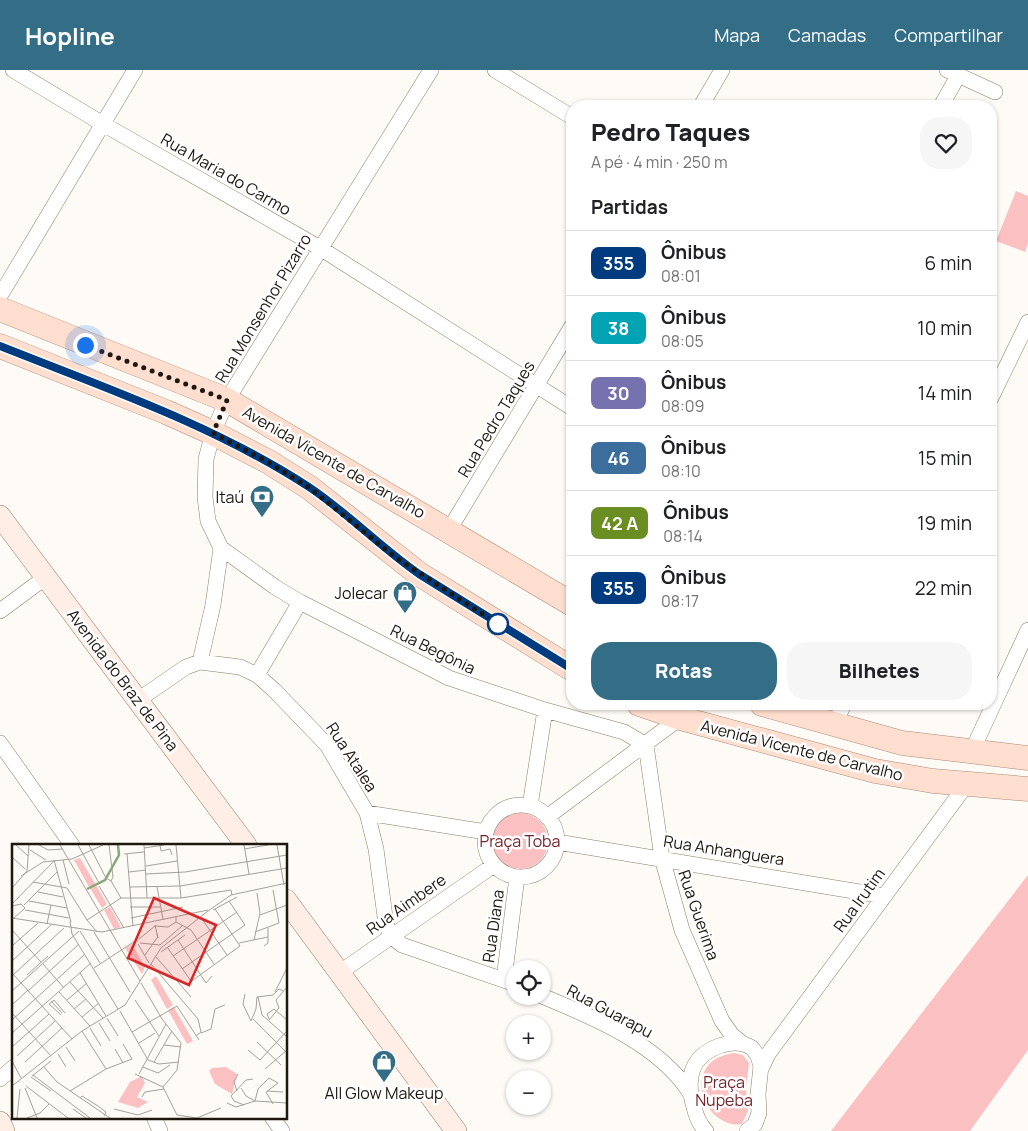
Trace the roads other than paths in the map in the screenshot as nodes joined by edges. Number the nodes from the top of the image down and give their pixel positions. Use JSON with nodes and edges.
{"nodes":[{"id":1,"x":14,"y":70,"type":"edge"},
{"id":2,"x":135,"y":70,"type":"edge"},
{"id":3,"x":431,"y":70,"type":"edge"},
{"id":4,"x":495,"y":70,"type":"edge"},
{"id":5,"x":722,"y":70,"type":"edge"},
{"id":6,"x":952,"y":73,"type":"edge"},
{"id":7,"x":995,"y":92,"type":"dead end"},
{"id":8,"x":704,"y":100,"type":"edge"},
{"id":9,"x":943,"y":100,"type":"edge"},
{"id":10,"x":566,"y":113,"type":"edge"},
{"id":11,"x":103,"y":124,"type":"junction"},
{"id":12,"x":320,"y":248,"type":"junction"},
{"id":13,"x":0,"y":296,"type":"edge"},
{"id":14,"x":0,"y":309,"type":"edge"},
{"id":15,"x":1028,"y":322,"type":"edge"},
{"id":16,"x":566,"y":336,"type":"edge"},
{"id":17,"x":0,"y":346,"type":"edge"},
{"id":18,"x":538,"y":385,"type":"junction"},
{"id":19,"x":997,"y":386,"type":"edge"},
{"id":20,"x":227,"y":400,"type":"junction"},
{"id":21,"x":566,"y":404,"type":"edge"},
{"id":22,"x":213,"y":433,"type":"junction"},
{"id":23,"x":0,"y":516,"type":"edge"},
{"id":24,"x":450,"y":530,"type":"junction"},
{"id":25,"x":221,"y":548,"type":"junction"},
{"id":26,"x":46,"y":577,"type":"junction"},
{"id":27,"x":566,"y":600,"type":"edge"},
{"id":28,"x":300,"y":602,"type":"junction"},
{"id":29,"x":0,"y":611,"type":"edge"},
{"id":30,"x":1028,"y":630,"type":"edge"},
{"id":31,"x":200,"y":662,"type":"junction"},
{"id":32,"x":566,"y":666,"type":"edge"},
{"id":33,"x":257,"y":675,"type":"junction"},
{"id":34,"x":997,"y":697,"type":"edge"},
{"id":35,"x":138,"y":700,"type":"junction"},
{"id":36,"x":545,"y":710,"type":"junction"},
{"id":37,"x":657,"y":710,"type":"edge"},
{"id":38,"x":783,"y":710,"type":"edge"},
{"id":39,"x":841,"y":710,"type":"edge"},
{"id":40,"x":991,"y":710,"type":"edge"},
{"id":41,"x":680,"y":718,"type":"junction"},
{"id":42,"x":834,"y":725,"type":"junction"},
{"id":43,"x":0,"y":743,"type":"edge"},
{"id":44,"x":646,"y":745,"type":"junction"},
{"id":45,"x":971,"y":753,"type":"junction"},
{"id":46,"x":1028,"y":758,"type":"edge"},
{"id":47,"x":967,"y":784,"type":"junction"},
{"id":48,"x":1028,"y":789,"type":"edge"},
{"id":49,"x":530,"y":806,"type":"junction"},
{"id":50,"x":367,"y":813,"type":"junction"},
{"id":51,"x":547,"y":817,"type":"junction"},
{"id":52,"x":486,"y":832,"type":"junction"},
{"id":53,"x":557,"y":842,"type":"junction"},
{"id":54,"x":71,"y":844,"type":"edge"},
{"id":55,"x":245,"y":844,"type":"edge"},
{"id":56,"x":662,"y":858,"type":"junction"},
{"id":57,"x":494,"y":864,"type":"junction"},
{"id":58,"x":517,"y":877,"type":"junction"},
{"id":59,"x":884,"y":896,"type":"junction"},
{"id":60,"x":288,"y":903,"type":"edge"},
{"id":61,"x":391,"y":936,"type":"junction"},
{"id":62,"x":511,"y":960,"type":"edge"},
{"id":63,"x":339,"y":972,"type":"junction"},
{"id":64,"x":506,"y":981,"type":"edge"},
{"id":65,"x":551,"y":1000,"type":"edge"},
{"id":66,"x":714,"y":1005,"type":"junction"},
{"id":67,"x":780,"y":1038,"type":"junction"},
{"id":68,"x":746,"y":1045,"type":"junction"},
{"id":69,"x":706,"y":1054,"type":"junction"},
{"id":70,"x":661,"y":1059,"type":"junction"},
{"id":71,"x":12,"y":1069,"type":"edge"},
{"id":72,"x":761,"y":1069,"type":"junction"},
{"id":73,"x":0,"y":1079,"type":"edge"},
{"id":74,"x":690,"y":1093,"type":"junction"},
{"id":75,"x":759,"y":1109,"type":"junction"},
{"id":76,"x":154,"y":1118,"type":"edge"},
{"id":77,"x":273,"y":1118,"type":"edge"},
{"id":78,"x":0,"y":1122,"type":"edge"},
{"id":79,"x":696,"y":1123,"type":"edge"},
{"id":80,"x":4,"y":1131,"type":"edge"},
{"id":81,"x":160,"y":1131,"type":"edge"},
{"id":82,"x":282,"y":1131,"type":"edge"},
{"id":83,"x":456,"y":1131,"type":"edge"},
{"id":84,"x":706,"y":1131,"type":"edge"},
{"id":85,"x":748,"y":1131,"type":"edge"},
{"id":86,"x":766,"y":1131,"type":"edge"}],
"edges":[{"from":1,"to":11,"type":"street","name":"Rua Maria do Carmo"},
{"from":2,"to":11,"type":"street"},
{"from":3,"to":12,"type":"street","name":"Rua Monsenhor Pizarro"},
{"from":4,"to":10,"type":"street"},
{"from":5,"to":8,"type":"street"},
{"from":6,"to":7,"type":"street"},
{"from":6,"to":9,"type":"street"},
{"from":11,"to":12,"type":"street","name":"Rua Maria do Carmo"},
{"from":11,"to":13,"type":"street"},
{"from":12,"to":18,"type":"street","name":"Rua Maria do Carmo"},
{"from":12,"to":20,"type":"street","name":"Rua Monsenhor Pizarro"},
{"from":14,"to":20,"type":"main road","name":"Avenida Vicente de Carvalho"},
{"from":15,"to":19,"type":"street"},
{"from":16,"to":18,"type":"street","name":"Rua Pedro Taques"},
{"from":17,"to":22,"type":"main road","name":"Avenida Vicente de Carvalho"},
{"from":18,"to":21,"type":"street","name":"Rua Maria do Carmo"},
{"from":18,"to":24,"type":"street","name":"Rua Pedro Taques"},
{"from":20,"to":22,"type":"street","name":"Rua Monsenhor Pizarro"},
{"from":20,"to":24,"type":"main road","name":"Avenida Vicente de Carvalho"},
{"from":22,"to":25,"type":"street","name":"Rua Monsenhor Pizarro"},
{"from":22,"to":32,"type":"main road","name":"Avenida Vicente de Carvalho"},
{"from":23,"to":26,"type":"main road","name":"Avenida do Braz de Pina"},
{"from":24,"to":27,"type":"main road","name":"Avenida Vicente de Carvalho"},
{"from":25,"to":28,"type":"street","name":"Rua Begônia"},
{"from":25,"to":31,"type":"street"},
{"from":26,"to":29,"type":"street"},
{"from":26,"to":35,"type":"main road","name":"Avenida do Braz de Pina"},
{"from":28,"to":33,"type":"street"},
{"from":28,"to":36,"type":"street","name":"Rua Begônia"},
{"from":30,"to":34,"type":"street"},
{"from":31,"to":33,"type":"street","name":"Rua Atalea"},
{"from":31,"to":35,"type":"street"},
{"from":33,"to":50,"type":"street","name":"Rua Atalea"},
{"from":35,"to":55,"type":"main road","name":"Avenida do Braz de Pina"},
{"from":36,"to":44,"type":"street","name":"Rua Begônia"},
{"from":36,"to":49,"type":"street"},
{"from":37,"to":41,"type":"main road","name":"Avenida Vicente de Carvalho"},
{"from":38,"to":42,"type":"main road","name":"Avenida Vicente de Carvalho"},
{"from":39,"to":42,"type":"street"},
{"from":40,"to":45,"type":"street"},
{"from":41,"to":44,"type":"street"},
{"from":41,"to":47,"type":"main road","name":"Avenida Vicente de Carvalho"},
{"from":42,"to":45,"type":"main road","name":"Avenida Vicente de Carvalho"},
{"from":43,"to":54,"type":"street"},
{"from":44,"to":51,"type":"street"},
{"from":44,"to":56,"type":"street","name":"Rua Guerima"},
{"from":45,"to":46,"type":"main road","name":"Avenida Vicente de Carvalho"},
{"from":47,"to":48,"type":"main road","name":"Avenida Vicente de Carvalho"},
{"from":47,"to":59,"type":"street","name":"Rua Irutim"},
{"from":49,"to":51,"type":"street"},
{"from":49,"to":52,"type":"street"},
{"from":50,"to":52,"type":"street"},
{"from":50,"to":61,"type":"street","name":"Rua Atalea"},
{"from":51,"to":53,"type":"street"},
{"from":52,"to":57,"type":"street"},
{"from":53,"to":56,"type":"street","name":"Rua Anhanguera"},
{"from":53,"to":58,"type":"street"},
{"from":56,"to":59,"type":"street","name":"Rua Anhanguera"},
{"from":56,"to":66,"type":"street","name":"Rua Guerima"},
{"from":57,"to":58,"type":"street"},
{"from":57,"to":61,"type":"street","name":"Rua Aimbere"},
{"from":58,"to":62,"type":"street","name":"Rua Diana"},
{"from":59,"to":67,"type":"street","name":"Rua Irutim"},
{"from":60,"to":63,"type":"main road"},
{"from":61,"to":63,"type":"street","name":"Rua Aimbere"},
{"from":61,"to":64,"type":"street"},
{"from":63,"to":83,"type":"main road"},
{"from":65,"to":70,"type":"street","name":"Rua Guarapu"},
{"from":66,"to":68,"type":"street","name":"Rua Guerima"},
{"from":66,"to":69,"type":"street","name":"Rua Guerima"},
{"from":67,"to":68,"type":"street"},
{"from":67,"to":72,"type":"street","name":"Rua Irutim"},
{"from":68,"to":69,"type":"street"},
{"from":68,"to":72,"type":"street"},
{"from":69,"to":70,"type":"street","name":"Rua Guarapu"},
{"from":69,"to":74,"type":"street"},
{"from":70,"to":74,"type":"street","name":"Rua Guarapu"},
{"from":71,"to":73,"type":"street"},
{"from":72,"to":75,"type":"street"},
{"from":74,"to":79,"type":"street"},
{"from":75,"to":85,"type":"street"},
{"from":75,"to":86,"type":"street"},
{"from":76,"to":81,"type":"street"},
{"from":77,"to":82,"type":"street"},
{"from":78,"to":80,"type":"main road"},
{"from":79,"to":84,"type":"street"}]}
